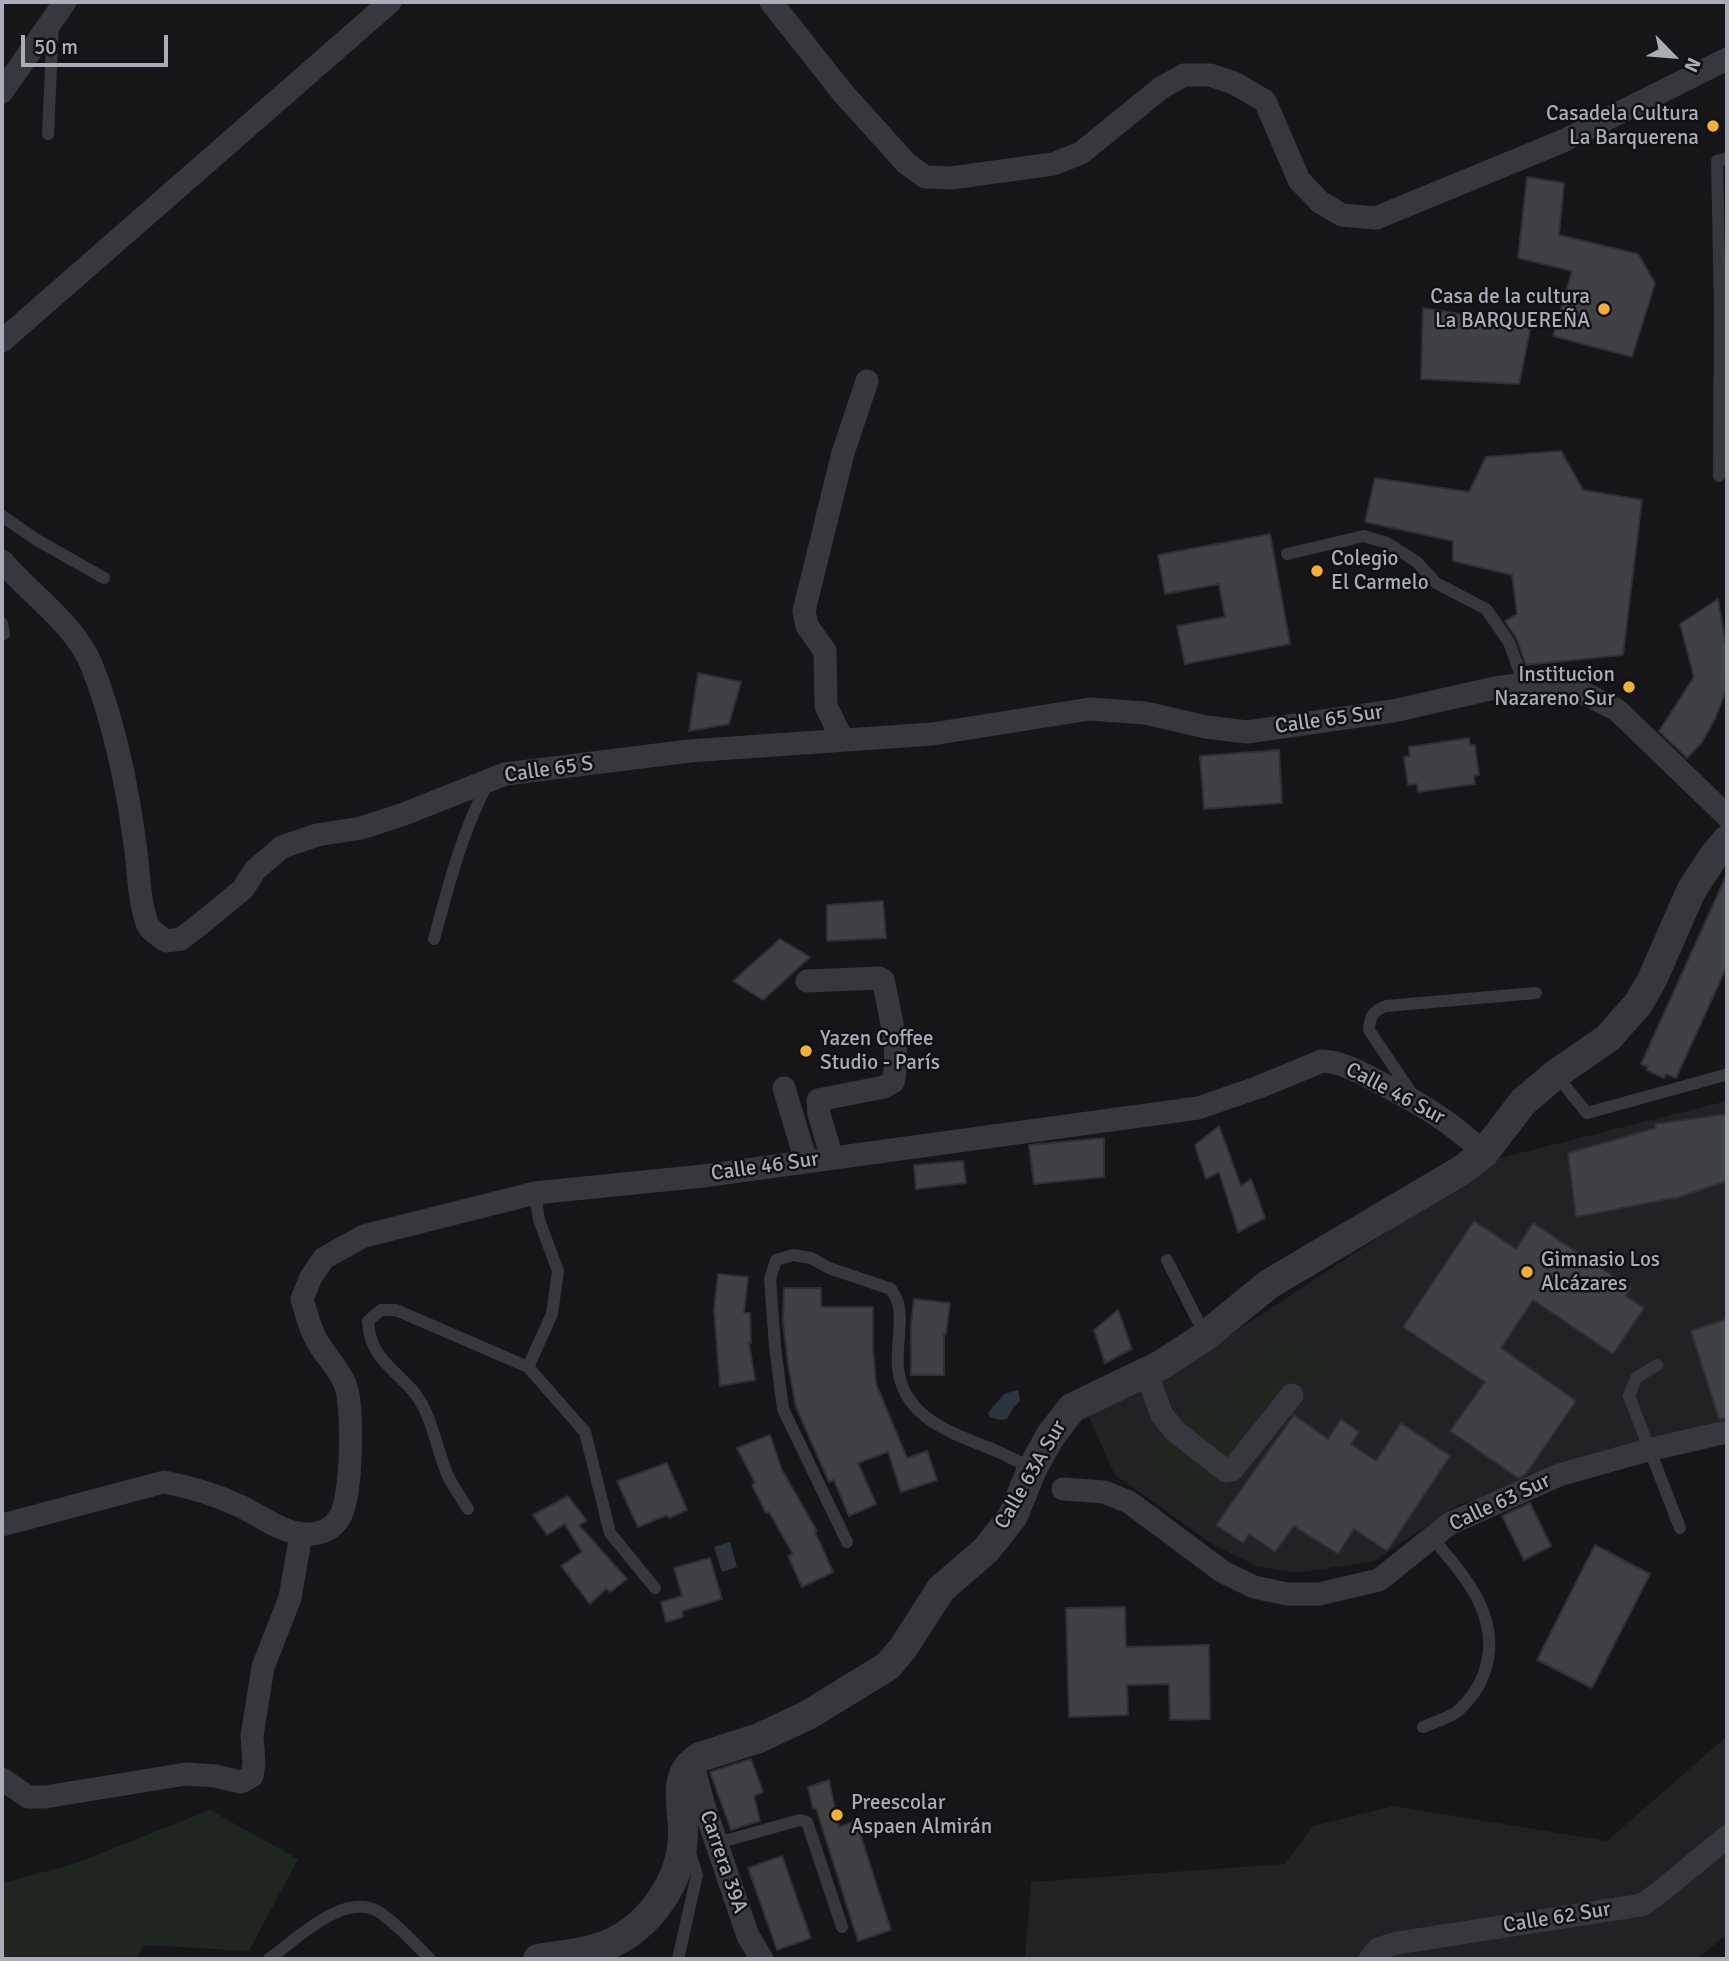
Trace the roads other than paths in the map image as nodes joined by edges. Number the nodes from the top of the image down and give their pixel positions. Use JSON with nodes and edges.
{"nodes":[{"id":1,"x":390,"y":2,"type":"edge"},
{"id":2,"x":771,"y":2,"type":"edge"},
{"id":3,"x":60,"y":9,"type":"edge"},
{"id":4,"x":1727,"y":59,"type":"edge"},
{"id":5,"x":2,"y":92,"type":"edge"},
{"id":6,"x":48,"y":134,"type":"dead end"},
{"id":7,"x":1727,"y":158,"type":"edge"},
{"id":8,"x":2,"y":341,"type":"edge"},
{"id":9,"x":867,"y":382,"type":"dead end"},
{"id":10,"x":1718,"y":476,"type":"dead end"},
{"id":11,"x":2,"y":516,"type":"edge"},
{"id":12,"x":1287,"y":554,"type":"dead end"},
{"id":13,"x":2,"y":561,"type":"edge"},
{"id":14,"x":104,"y":578,"type":"dead end"},
{"id":15,"x":1524,"y":684,"type":"junction"},
{"id":16,"x":884,"y":736,"type":"joint"},
{"id":17,"x":842,"y":739,"type":"junction"},
{"id":18,"x":490,"y":779,"type":"junction"},
{"id":19,"x":1727,"y":816,"type":"edge"},
{"id":20,"x":1727,"y":840,"type":"edge"},
{"id":21,"x":434,"y":939,"type":"dead end"},
{"id":22,"x":807,"y":981,"type":"dead end"},
{"id":23,"x":1535,"y":993,"type":"dead end"},
{"id":24,"x":1556,"y":1074,"type":"junction"},
{"id":25,"x":1725,"y":1075,"type":"dead end"},
{"id":26,"x":784,"y":1088,"type":"dead end"},
{"id":27,"x":1416,"y":1100,"type":"junction"},
{"id":28,"x":1484,"y":1153,"type":"junction"},
{"id":29,"x":832,"y":1158,"type":"junction"},
{"id":30,"x":806,"y":1161,"type":"junction"},
{"id":31,"x":535,"y":1193,"type":"junction"},
{"id":32,"x":1167,"y":1261,"type":"dead end"},
{"id":33,"x":1204,"y":1338,"type":"junction"},
{"id":34,"x":1657,"y":1365,"type":"dead end"},
{"id":35,"x":528,"y":1367,"type":"junction"},
{"id":36,"x":1146,"y":1373,"type":"junction"},
{"id":37,"x":1292,"y":1395,"type":"dead end"},
{"id":38,"x":1727,"y":1432,"type":"edge"},
{"id":39,"x":1648,"y":1450,"type":"junction"},
{"id":40,"x":1032,"y":1469,"type":"junction"},
{"id":41,"x":1063,"y":1489,"type":"dead end"},
{"id":42,"x":468,"y":1509,"type":"dead end"},
{"id":43,"x":2,"y":1525,"type":"edge"},
{"id":44,"x":1680,"y":1528,"type":"dead end"},
{"id":45,"x":310,"y":1534,"type":"junction"},
{"id":46,"x":1432,"y":1538,"type":"junction"},
{"id":47,"x":847,"y":1542,"type":"dead end"},
{"id":48,"x":655,"y":1588,"type":"dead end"},
{"id":49,"x":1423,"y":1727,"type":"dead end"},
{"id":50,"x":701,"y":1758,"type":"junction"},
{"id":51,"x":2,"y":1779,"type":"edge"},
{"id":52,"x":683,"y":1837,"type":"junction"},
{"id":53,"x":1727,"y":1837,"type":"edge"},
{"id":54,"x":717,"y":1843,"type":"junction"},
{"id":55,"x":842,"y":1927,"type":"dead end"},
{"id":56,"x":269,"y":1959,"type":"edge"},
{"id":57,"x":430,"y":1959,"type":"edge"},
{"id":58,"x":538,"y":1959,"type":"edge"},
{"id":59,"x":678,"y":1959,"type":"edge"},
{"id":60,"x":762,"y":1959,"type":"edge"},
{"id":61,"x":1370,"y":1959,"type":"edge"}],
"edges":[{"from":1,"to":8,"type":"street"},
{"from":2,"to":4,"type":"street"},
{"from":3,"to":5,"type":"street"},
{"from":3,"to":6,"type":"lane"},
{"from":7,"to":10,"type":"lane"},
{"from":9,"to":17,"type":"street"},
{"from":11,"to":14,"type":"lane"},
{"from":12,"to":15,"type":"lane"},
{"from":13,"to":18,"type":"street","name":"Calle 65 S"},
{"from":15,"to":16,"type":"street","name":"Calle 65 Sur"},
{"from":15,"to":19,"type":"street","name":"Calle 65 Sur"},
{"from":16,"to":17,"type":"street","name":"Calle 65 S"},
{"from":17,"to":18,"type":"street","name":"Calle 65 S"},
{"from":18,"to":21,"type":"lane"},
{"from":20,"to":24,"type":"street"},
{"from":22,"to":29,"type":"street"},
{"from":23,"to":27,"type":"lane"},
{"from":24,"to":25,"type":"lane"},
{"from":24,"to":28,"type":"street"},
{"from":26,"to":30,"type":"street"},
{"from":27,"to":28,"type":"street","name":"Calle 46 Sur"},
{"from":27,"to":29,"type":"street","name":"Calle 46 Sur"},
{"from":28,"to":33,"type":"street","name":"Calle 63A Sur"},
{"from":29,"to":30,"type":"street","name":"Calle 46 Sur"},
{"from":30,"to":31,"type":"street","name":"Calle 46 Sur"},
{"from":31,"to":35,"type":"lane"},
{"from":31,"to":45,"type":"street","name":"Calle 46 Sur"},
{"from":32,"to":33,"type":"lane"},
{"from":33,"to":36,"type":"street","name":"Calle 63A Sur"},
{"from":34,"to":39,"type":"lane"},
{"from":35,"to":42,"type":"lane"},
{"from":35,"to":48,"type":"lane"},
{"from":36,"to":37,"type":"street"},
{"from":36,"to":40,"type":"street","name":"Calle 63A Sur"},
{"from":38,"to":39,"type":"street","name":"Calle 63 Sur"},
{"from":39,"to":44,"type":"lane"},
{"from":39,"to":46,"type":"street","name":"Calle 63 Sur"},
{"from":40,"to":47,"type":"lane"},
{"from":40,"to":50,"type":"street","name":"Calle 63A Sur"},
{"from":41,"to":46,"type":"street","name":"Calle 63 Sur"},
{"from":43,"to":45,"type":"street"},
{"from":45,"to":51,"type":"street"},
{"from":46,"to":49,"type":"lane"},
{"from":50,"to":52,"type":"street"},
{"from":50,"to":54,"type":"street","name":"Carrera 39A"},
{"from":52,"to":58,"type":"street"},
{"from":52,"to":59,"type":"lane"},
{"from":53,"to":61,"type":"street","name":"Calle 62 Sur"},
{"from":54,"to":55,"type":"lane"},
{"from":54,"to":60,"type":"street","name":"Carrera 39A"},
{"from":56,"to":57,"type":"lane"}]}
